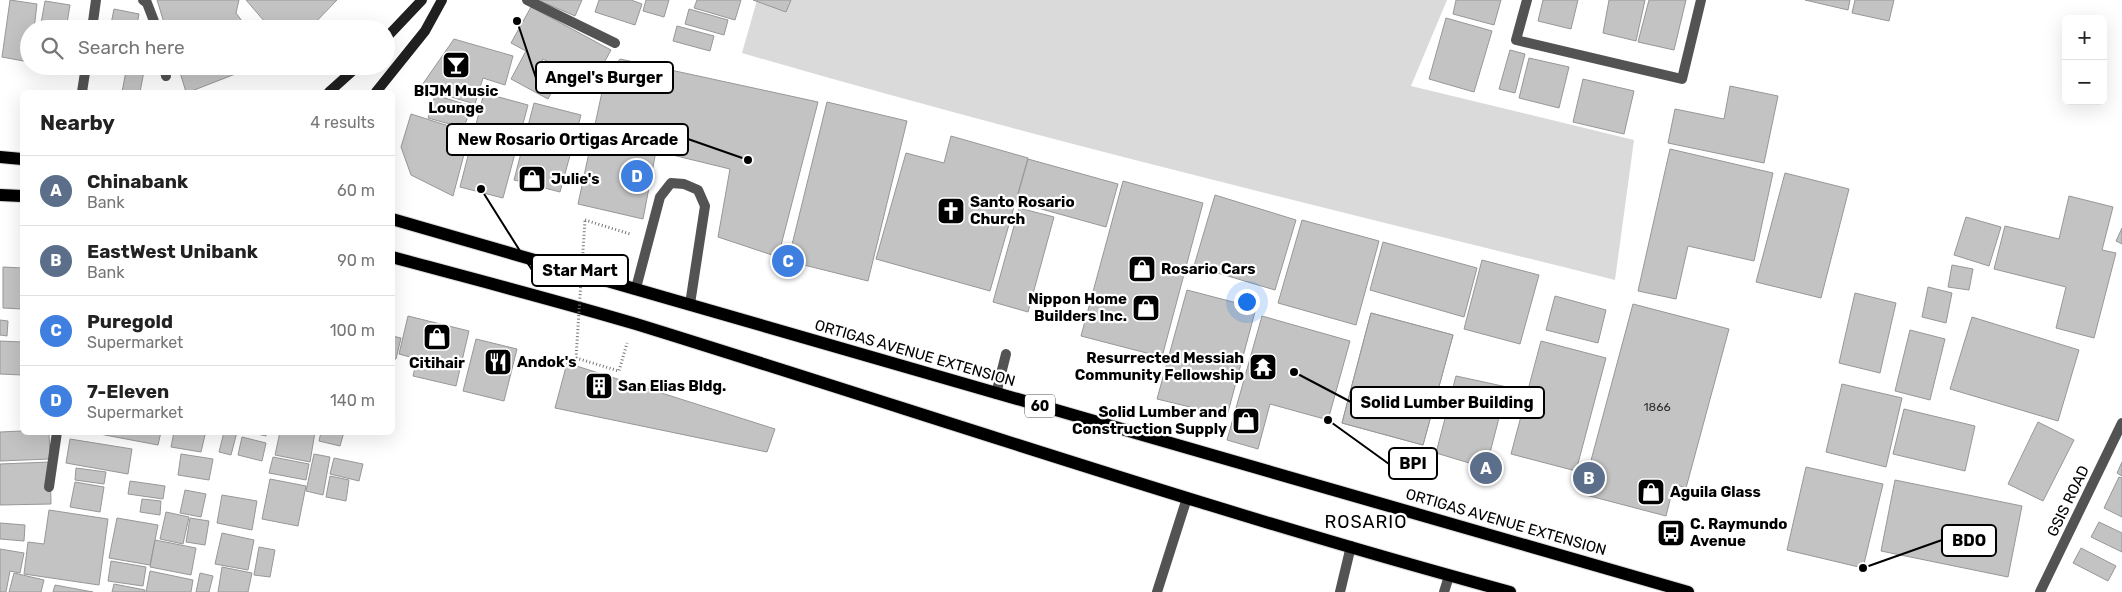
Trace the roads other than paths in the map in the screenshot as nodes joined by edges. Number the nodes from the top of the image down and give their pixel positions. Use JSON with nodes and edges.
{"nodes":[{"id":1,"x":96,"y":0,"type":"edge"},
{"id":2,"x":143,"y":0,"type":"edge"},
{"id":3,"x":422,"y":0,"type":"edge"},
{"id":4,"x":442,"y":0,"type":"edge"},
{"id":5,"x":526,"y":0,"type":"edge"},
{"id":6,"x":1527,"y":0,"type":"edge"},
{"id":7,"x":1701,"y":0,"type":"edge"},
{"id":8,"x":93,"y":20,"type":"edge"},
{"id":9,"x":154,"y":20,"type":"edge"},
{"id":10,"x":395,"y":28,"type":"edge"},
{"id":11,"x":615,"y":43,"type":"dead end"},
{"id":12,"x":395,"y":68,"type":"edge"},
{"id":13,"x":85,"y":75,"type":"edge"},
{"id":14,"x":348,"y":75,"type":"edge"},
{"id":15,"x":389,"y":75,"type":"edge"},
{"id":16,"x":82,"y":90,"type":"edge"},
{"id":17,"x":331,"y":90,"type":"edge"},
{"id":18,"x":378,"y":90,"type":"edge"},
{"id":19,"x":0,"y":156,"type":"edge"},
{"id":20,"x":20,"y":159,"type":"edge"},
{"id":21,"x":0,"y":194,"type":"edge"},
{"id":22,"x":20,"y":196,"type":"edge"},
{"id":23,"x":395,"y":220,"type":"edge"},
{"id":24,"x":395,"y":258,"type":"edge"},
{"id":25,"x":636,"y":288,"type":"junction"},
{"id":26,"x":690,"y":304,"type":"junction"},
{"id":27,"x":1006,"y":354,"type":"dead end"},
{"id":28,"x":996,"y":394,"type":"junction"},
{"id":29,"x":2122,"y":423,"type":"edge"},
{"id":30,"x":57,"y":435,"type":"edge"},
{"id":31,"x":49,"y":487,"type":"dead end"},
{"id":32,"x":1187,"y":498,"type":"junction"},
{"id":33,"x":1351,"y":546,"type":"junction"},
{"id":34,"x":1449,"y":576,"type":"junction"},
{"id":35,"x":1478,"y":588,"type":"edge"},
{"id":36,"x":1157,"y":592,"type":"edge"},
{"id":37,"x":1340,"y":592,"type":"edge"},
{"id":38,"x":1444,"y":592,"type":"edge"},
{"id":39,"x":1510,"y":592,"type":"edge"},
{"id":40,"x":1688,"y":592,"type":"edge"},
{"id":41,"x":2040,"y":592,"type":"edge"}],
"edges":[{"from":1,"to":8,"type":"street"},
{"from":2,"to":9,"type":"street"},
{"from":3,"to":10,"type":"main road"},
{"from":4,"to":12,"type":"main road"},
{"from":5,"to":11,"type":"street"},
{"from":6,"to":7,"type":"street"},
{"from":13,"to":16,"type":"street"},
{"from":14,"to":17,"type":"main road"},
{"from":15,"to":18,"type":"main road"},
{"from":19,"to":20,"type":"main road"},
{"from":21,"to":22,"type":"main road"},
{"from":23,"to":25,"type":"main road","name":"ORTIGAS AVENUE EXTENSION","number":"60"},
{"from":24,"to":32,"type":"main road"},
{"from":25,"to":26,"type":"main road","name":"ORTIGAS AVENUE EXTENSION","number":"60"},
{"from":25,"to":26,"type":"street"},
{"from":26,"to":28,"type":"main road","name":"ORTIGAS AVENUE EXTENSION","number":"60"},
{"from":27,"to":28,"type":"street"},
{"from":28,"to":40,"type":"main road","name":"ORTIGAS AVENUE EXTENSION","number":"60"},
{"from":29,"to":41,"type":"street","name":"GSIS ROAD"},
{"from":30,"to":31,"type":"street"},
{"from":32,"to":33,"type":"main road"},
{"from":32,"to":36,"type":"street"},
{"from":33,"to":34,"type":"main road"},
{"from":33,"to":37,"type":"street"},
{"from":34,"to":35,"type":"main road"},
{"from":34,"to":38,"type":"street"},
{"from":35,"to":39,"type":"main road"}]}
